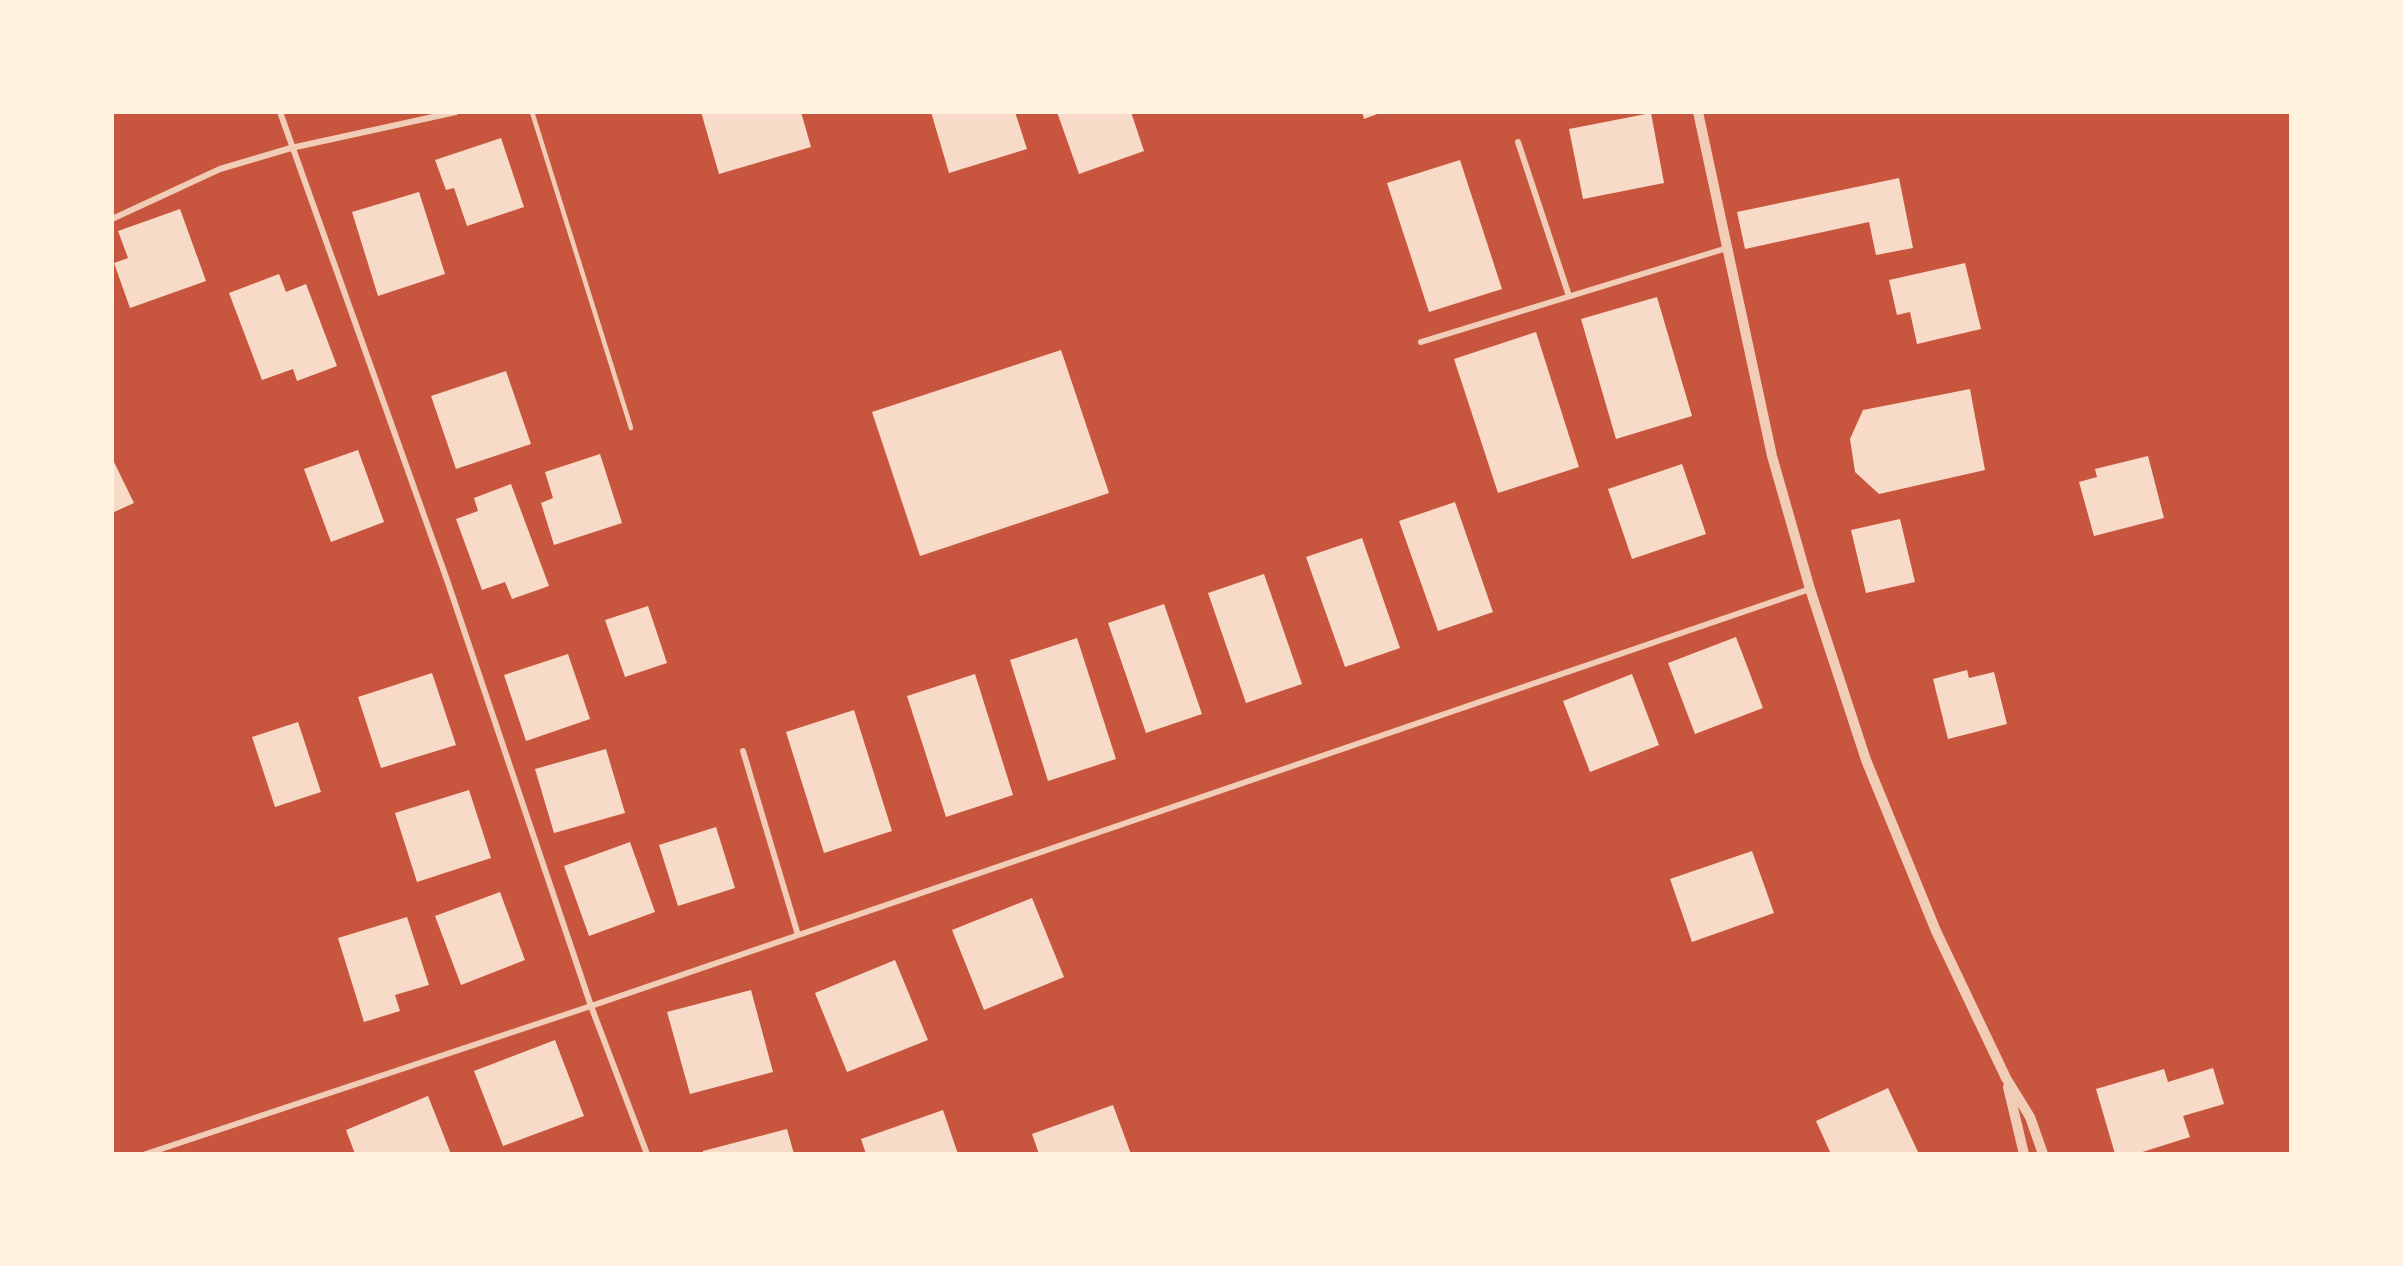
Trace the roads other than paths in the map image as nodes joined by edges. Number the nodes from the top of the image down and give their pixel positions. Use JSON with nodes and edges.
{"nodes":[{"id":1,"x":280,"y":112,"type":"edge"},
{"id":2,"x":456,"y":112,"type":"edge"},
{"id":3,"x":532,"y":112,"type":"edge"},
{"id":4,"x":1698,"y":112,"type":"edge"},
{"id":5,"x":1518,"y":142,"type":"dead end"},
{"id":6,"x":291,"y":148,"type":"junction"},
{"id":7,"x":112,"y":219,"type":"edge"},
{"id":8,"x":1727,"y":248,"type":"junction"},
{"id":9,"x":1569,"y":296,"type":"junction"},
{"id":10,"x":1421,"y":342,"type":"dead end"},
{"id":11,"x":631,"y":428,"type":"dead end"},
{"id":12,"x":1810,"y":590,"type":"junction"},
{"id":13,"x":743,"y":751,"type":"dead end"},
{"id":14,"x":798,"y":935,"type":"junction"},
{"id":15,"x":591,"y":1006,"type":"junction"},
{"id":16,"x":2006,"y":1078,"type":"junction"},
{"id":17,"x":146,"y":1154,"type":"edge"},
{"id":18,"x":647,"y":1154,"type":"edge"},
{"id":19,"x":2024,"y":1154,"type":"edge"},
{"id":20,"x":2043,"y":1154,"type":"edge"}],
"edges":[{"from":1,"to":6,"type":"street"},
{"from":2,"to":6,"type":"street"},
{"from":3,"to":11,"type":"lane"},
{"from":4,"to":8,"type":"street"},
{"from":5,"to":9,"type":"street"},
{"from":6,"to":7,"type":"street"},
{"from":6,"to":15,"type":"street"},
{"from":8,"to":9,"type":"street"},
{"from":8,"to":12,"type":"street"},
{"from":9,"to":10,"type":"street"},
{"from":12,"to":14,"type":"street"},
{"from":12,"to":16,"type":"street"},
{"from":13,"to":14,"type":"street"},
{"from":14,"to":15,"type":"street"},
{"from":15,"to":17,"type":"street"},
{"from":15,"to":18,"type":"street"},
{"from":16,"to":19,"type":"street"},
{"from":16,"to":20,"type":"street"}]}
